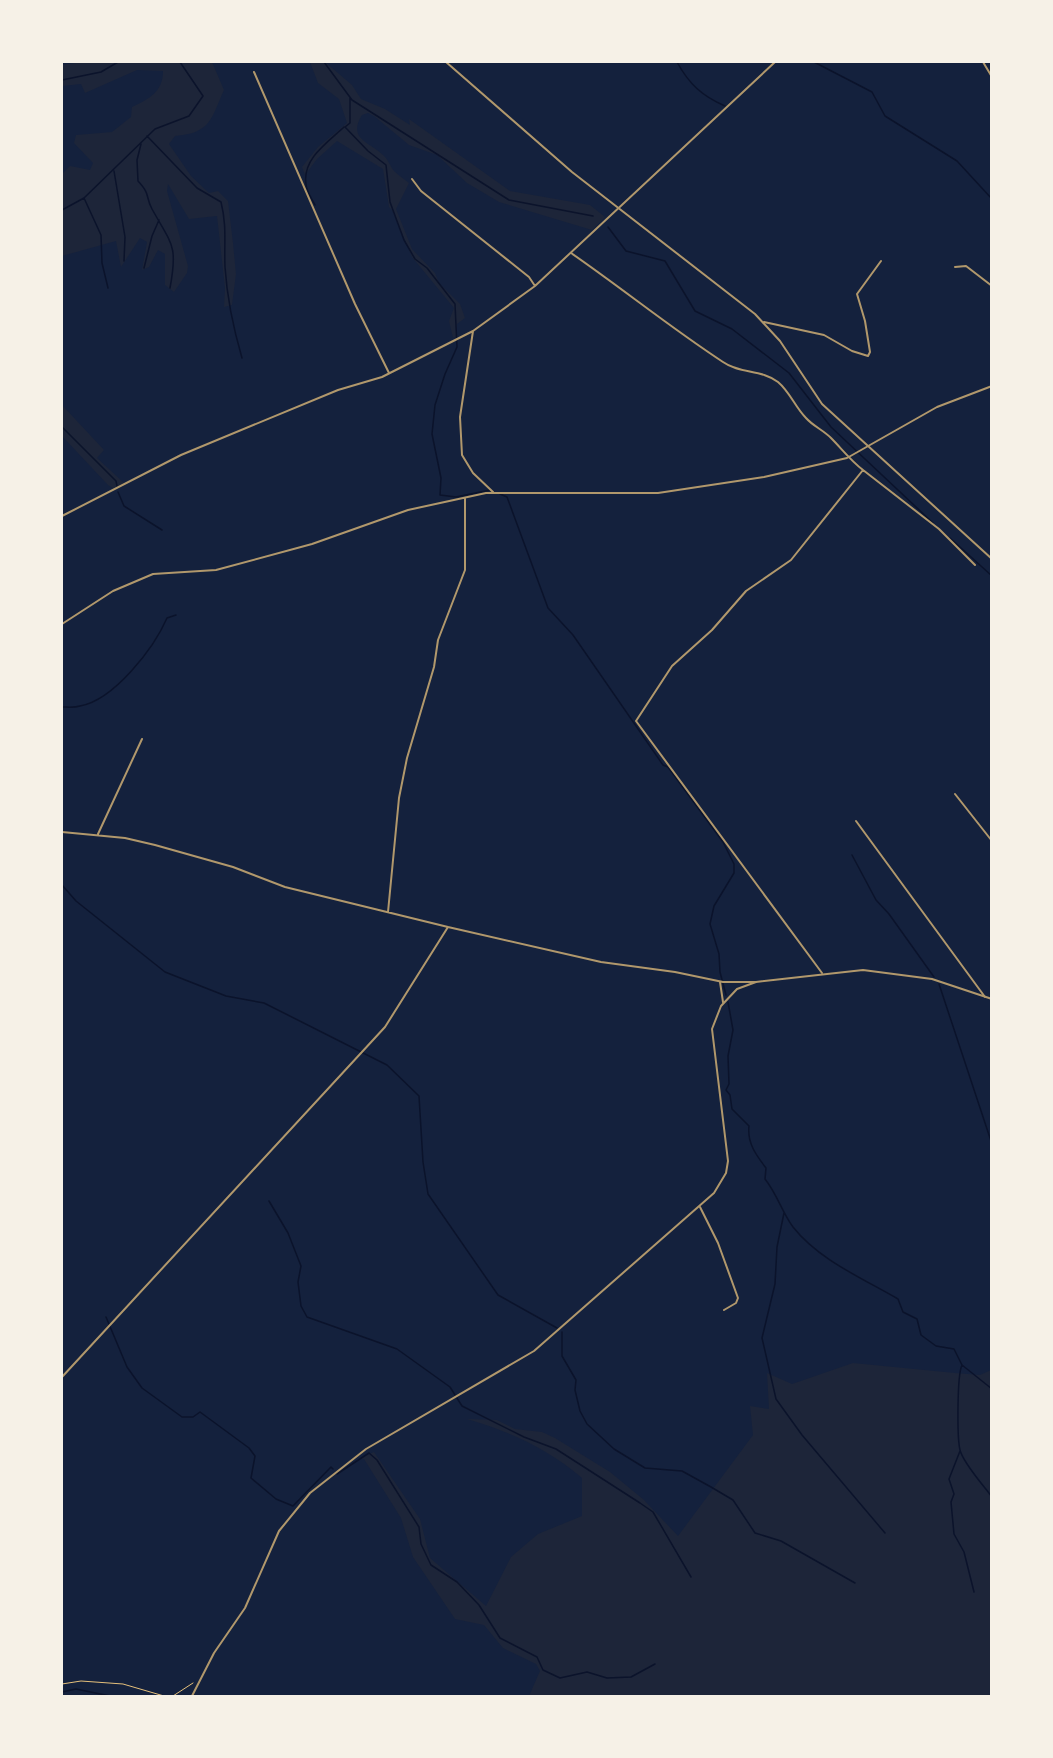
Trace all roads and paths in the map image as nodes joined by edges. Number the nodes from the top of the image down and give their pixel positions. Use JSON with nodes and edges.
{"nodes":[{"id":1,"x":446,"y":62,"type":"edge"},
{"id":2,"x":775,"y":62,"type":"edge"},
{"id":3,"x":983,"y":62,"type":"edge"},
{"id":4,"x":254,"y":72,"type":"dead end"},
{"id":5,"x":992,"y":76,"type":"edge"},
{"id":6,"x":412,"y":179,"type":"dead end"},
{"id":7,"x":618,"y":209,"type":"junction"},
{"id":8,"x":571,"y":253,"type":"junction"},
{"id":9,"x":881,"y":261,"type":"dead end"},
{"id":10,"x":955,"y":267,"type":"dead end"},
{"id":11,"x":535,"y":286,"type":"junction"},
{"id":12,"x":992,"y":286,"type":"edge"},
{"id":13,"x":764,"y":322,"type":"junction"},
{"id":14,"x":474,"y":331,"type":"junction"},
{"id":15,"x":389,"y":374,"type":"junction"},
{"id":16,"x":992,"y":386,"type":"edge"},
{"id":17,"x":867,"y":446,"type":"junction"},
{"id":18,"x":847,"y":458,"type":"junction"},
{"id":19,"x":863,"y":470,"type":"junction"},
{"id":20,"x":493,"y":492,"type":"junction"},
{"id":21,"x":465,"y":499,"type":"junction"},
{"id":22,"x":62,"y":516,"type":"edge"},
{"id":23,"x":992,"y":559,"type":"edge"},
{"id":24,"x":975,"y":565,"type":"dead end"},
{"id":25,"x":62,"y":624,"type":"edge"},
{"id":26,"x":142,"y":739,"type":"dead end"},
{"id":27,"x":955,"y":794,"type":"dead end"},
{"id":28,"x":856,"y":821,"type":"dead end"},
{"id":29,"x":62,"y":832,"type":"edge"},
{"id":30,"x":97,"y":836,"type":"junction"},
{"id":31,"x":992,"y":841,"type":"edge"},
{"id":32,"x":388,"y":912,"type":"junction"},
{"id":33,"x":448,"y":927,"type":"junction"},
{"id":34,"x":822,"y":973,"type":"junction"},
{"id":35,"x":756,"y":981,"type":"junction"},
{"id":36,"x":720,"y":982,"type":"junction"},
{"id":37,"x":985,"y":997,"type":"junction"},
{"id":38,"x":992,"y":999,"type":"edge"},
{"id":39,"x":723,"y":1002,"type":"junction"},
{"id":40,"x":700,"y":1207,"type":"junction"},
{"id":41,"x":724,"y":1310,"type":"dead end"},
{"id":42,"x":62,"y":1377,"type":"edge"},
{"id":43,"x":62,"y":1684,"type":"edge"},
{"id":44,"x":198,"y":1684,"type":"junction"},
{"id":45,"x":164,"y":1696,"type":"edge"},
{"id":46,"x":173,"y":1696,"type":"edge"},
{"id":47,"x":193,"y":1696,"type":"edge"}],
"edges":[{"from":1,"to":7,"type":"street"},
{"from":2,"to":7,"type":"street"},
{"from":3,"to":5,"type":"street"},
{"from":4,"to":15,"type":"street"},
{"from":6,"to":11,"type":"street"},
{"from":7,"to":8,"type":"street"},
{"from":7,"to":13,"type":"street"},
{"from":8,"to":11,"type":"street"},
{"from":8,"to":18,"type":"street"},
{"from":9,"to":13,"type":"street"},
{"from":10,"to":12,"type":"street"},
{"from":11,"to":14,"type":"street"},
{"from":13,"to":17,"type":"street"},
{"from":14,"to":15,"type":"street"},
{"from":14,"to":20,"type":"street"},
{"from":15,"to":22,"type":"street"},
{"from":16,"to":17,"type":"street"},
{"from":17,"to":18,"type":"street"},
{"from":17,"to":23,"type":"street"},
{"from":18,"to":19,"type":"street"},
{"from":18,"to":20,"type":"street"},
{"from":19,"to":24,"type":"street"},
{"from":19,"to":34,"type":"street"},
{"from":20,"to":21,"type":"street"},
{"from":21,"to":25,"type":"street"},
{"from":21,"to":32,"type":"street"},
{"from":26,"to":30,"type":"street"},
{"from":27,"to":31,"type":"street"},
{"from":28,"to":37,"type":"street"},
{"from":29,"to":30,"type":"street"},
{"from":30,"to":32,"type":"street"},
{"from":32,"to":33,"type":"street"},
{"from":33,"to":36,"type":"street"},
{"from":33,"to":42,"type":"street"},
{"from":34,"to":35,"type":"street"},
{"from":34,"to":37,"type":"street"},
{"from":35,"to":36,"type":"street"},
{"from":35,"to":39,"type":"street"},
{"from":36,"to":39,"type":"street"},
{"from":37,"to":38,"type":"street"},
{"from":39,"to":40,"type":"street"},
{"from":40,"to":41,"type":"street"},
{"from":40,"to":44,"type":"street"},
{"from":43,"to":45,"type":"path"},
{"from":44,"to":46,"type":"path"},
{"from":44,"to":47,"type":"street"}]}
